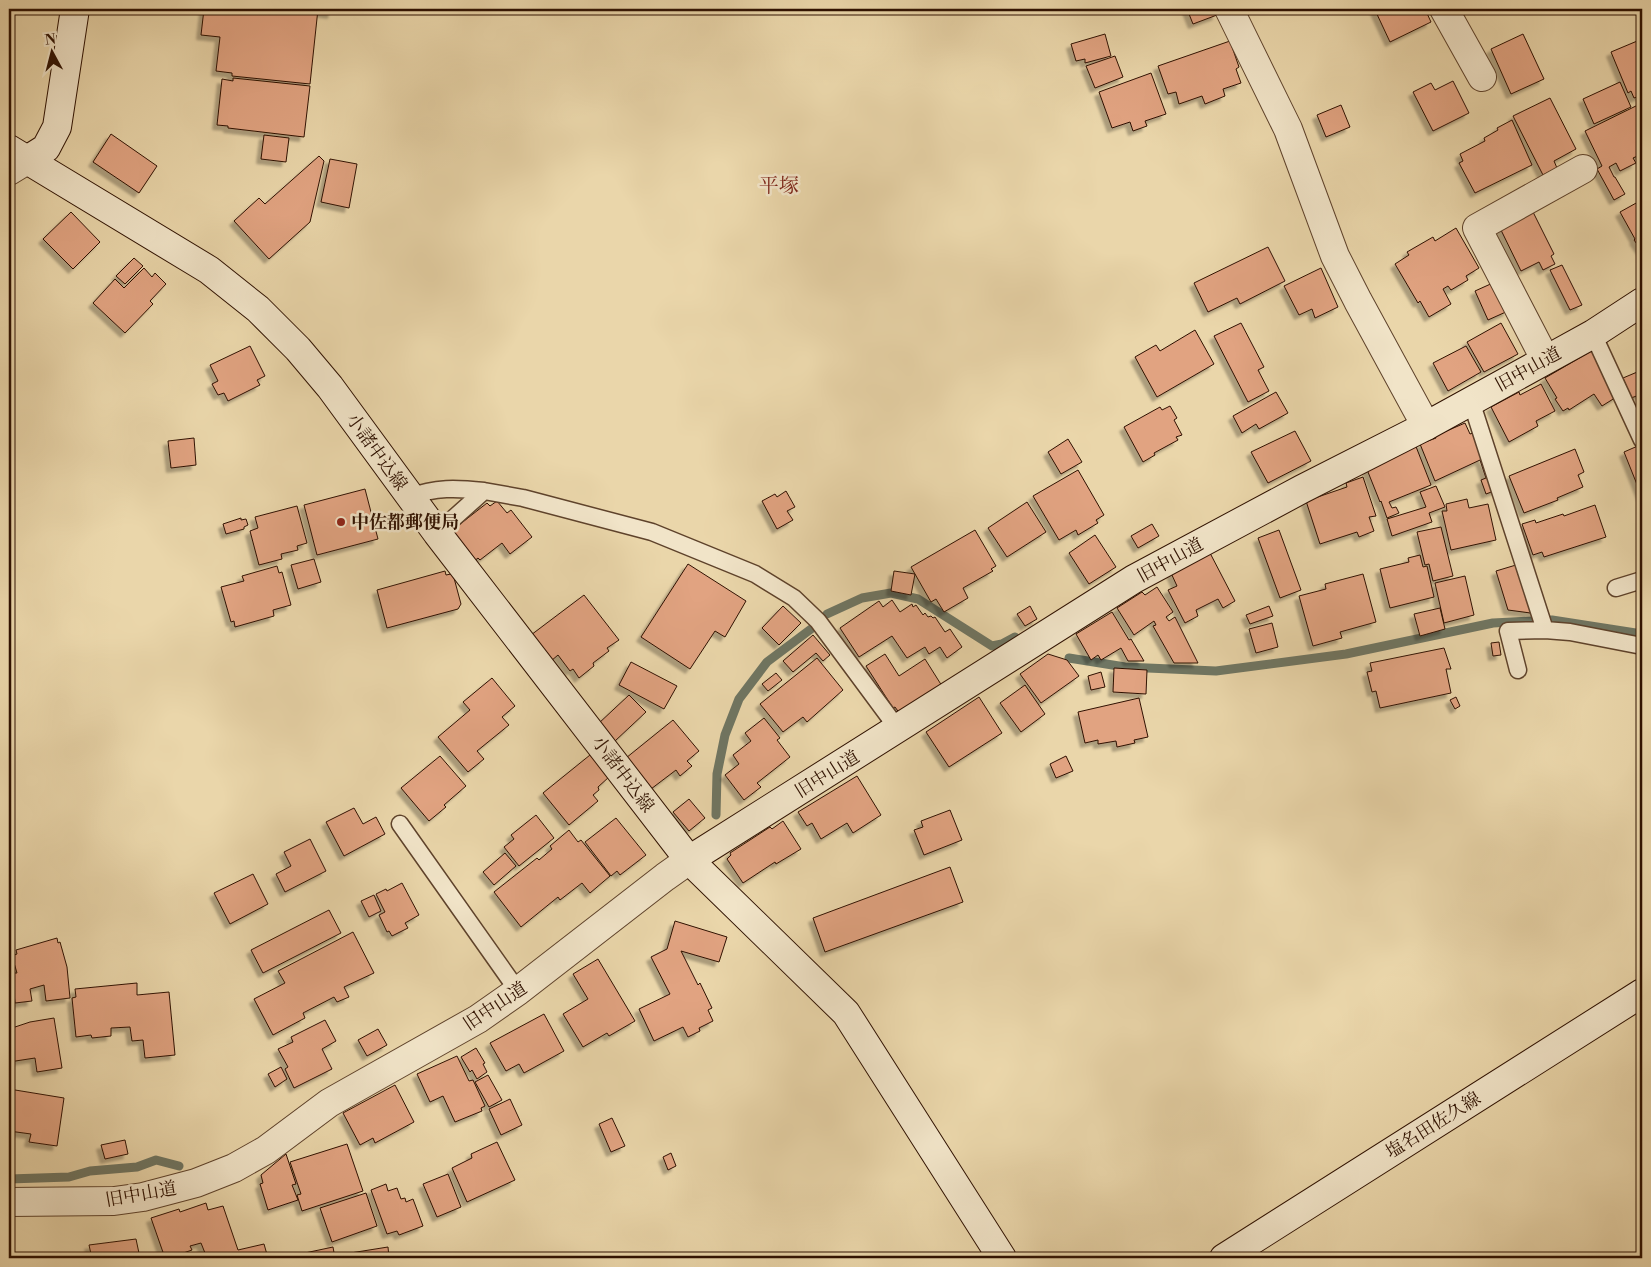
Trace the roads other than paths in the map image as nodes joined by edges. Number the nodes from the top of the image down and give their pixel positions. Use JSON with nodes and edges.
{"nodes":[{"id":1,"x":75,"y":9,"type":"edge"},
{"id":2,"x":1228,"y":9,"type":"edge"},
{"id":3,"x":1444,"y":9,"type":"edge"},
{"id":4,"x":1482,"y":77,"type":"dead end"},
{"id":5,"x":15,"y":160,"type":"edge"},
{"id":6,"x":1583,"y":169,"type":"dead end"},
{"id":7,"x":1642,"y":302,"type":"edge"},
{"id":8,"x":1593,"y":334,"type":"junction"},
{"id":9,"x":1545,"y":359,"type":"junction"},
{"id":10,"x":1471,"y":401,"type":"junction"},
{"id":11,"x":1426,"y":426,"type":"junction"},
{"id":12,"x":1642,"y":440,"type":"edge"},
{"id":13,"x":484,"y":491,"type":"junction"},
{"id":14,"x":410,"y":497,"type":"junction"},
{"id":15,"x":437,"y":533,"type":"junction"},
{"id":16,"x":1642,"y":580,"type":"edge"},
{"id":17,"x":1616,"y":588,"type":"dead end"},
{"id":18,"x":1545,"y":630,"type":"junction"},
{"id":19,"x":1642,"y":646,"type":"edge"},
{"id":20,"x":1518,"y":670,"type":"dead end"},
{"id":21,"x":898,"y":729,"type":"junction"},
{"id":22,"x":400,"y":824,"type":"dead end"},
{"id":23,"x":689,"y":860,"type":"junction"},
{"id":24,"x":518,"y":992,"type":"junction"},
{"id":25,"x":1642,"y":993,"type":"edge"},
{"id":26,"x":9,"y":1202,"type":"edge"},
{"id":27,"x":1002,"y":1258,"type":"edge"},
{"id":28,"x":1224,"y":1258,"type":"edge"}],
"edges":[{"from":1,"to":5,"type":"main road"},
{"from":2,"to":11,"type":"main road"},
{"from":3,"to":4,"type":"main road"},
{"from":5,"to":14,"type":"main road","name":"小諸中込線"},
{"from":6,"to":9,"type":"main road"},
{"from":7,"to":8,"type":"main road","name":"旧中山道"},
{"from":8,"to":9,"type":"main road","name":"旧中山道"},
{"from":8,"to":12,"type":"lane"},
{"from":9,"to":10,"type":"main road","name":"旧中山道"},
{"from":10,"to":11,"type":"main road","name":"旧中山道"},
{"from":10,"to":18,"type":"lane"},
{"from":11,"to":21,"type":"main road","name":"旧中山道"},
{"from":13,"to":14,"type":"lane"},
{"from":13,"to":15,"type":"lane"},
{"from":13,"to":21,"type":"lane"},
{"from":14,"to":15,"type":"main road","name":"小諸中込線"},
{"from":15,"to":23,"type":"main road","name":"小諸中込線"},
{"from":16,"to":17,"type":"lane"},
{"from":18,"to":19,"type":"lane"},
{"from":18,"to":20,"type":"lane"},
{"from":21,"to":23,"type":"main road","name":"旧中山道"},
{"from":22,"to":24,"type":"lane"},
{"from":23,"to":24,"type":"main road","name":"旧中山道"},
{"from":23,"to":27,"type":"main road","name":"小諸中込線"},
{"from":24,"to":26,"type":"main road","name":"旧中山道"},
{"from":25,"to":28,"type":"main road","name":"塩名田佐久線"}]}
